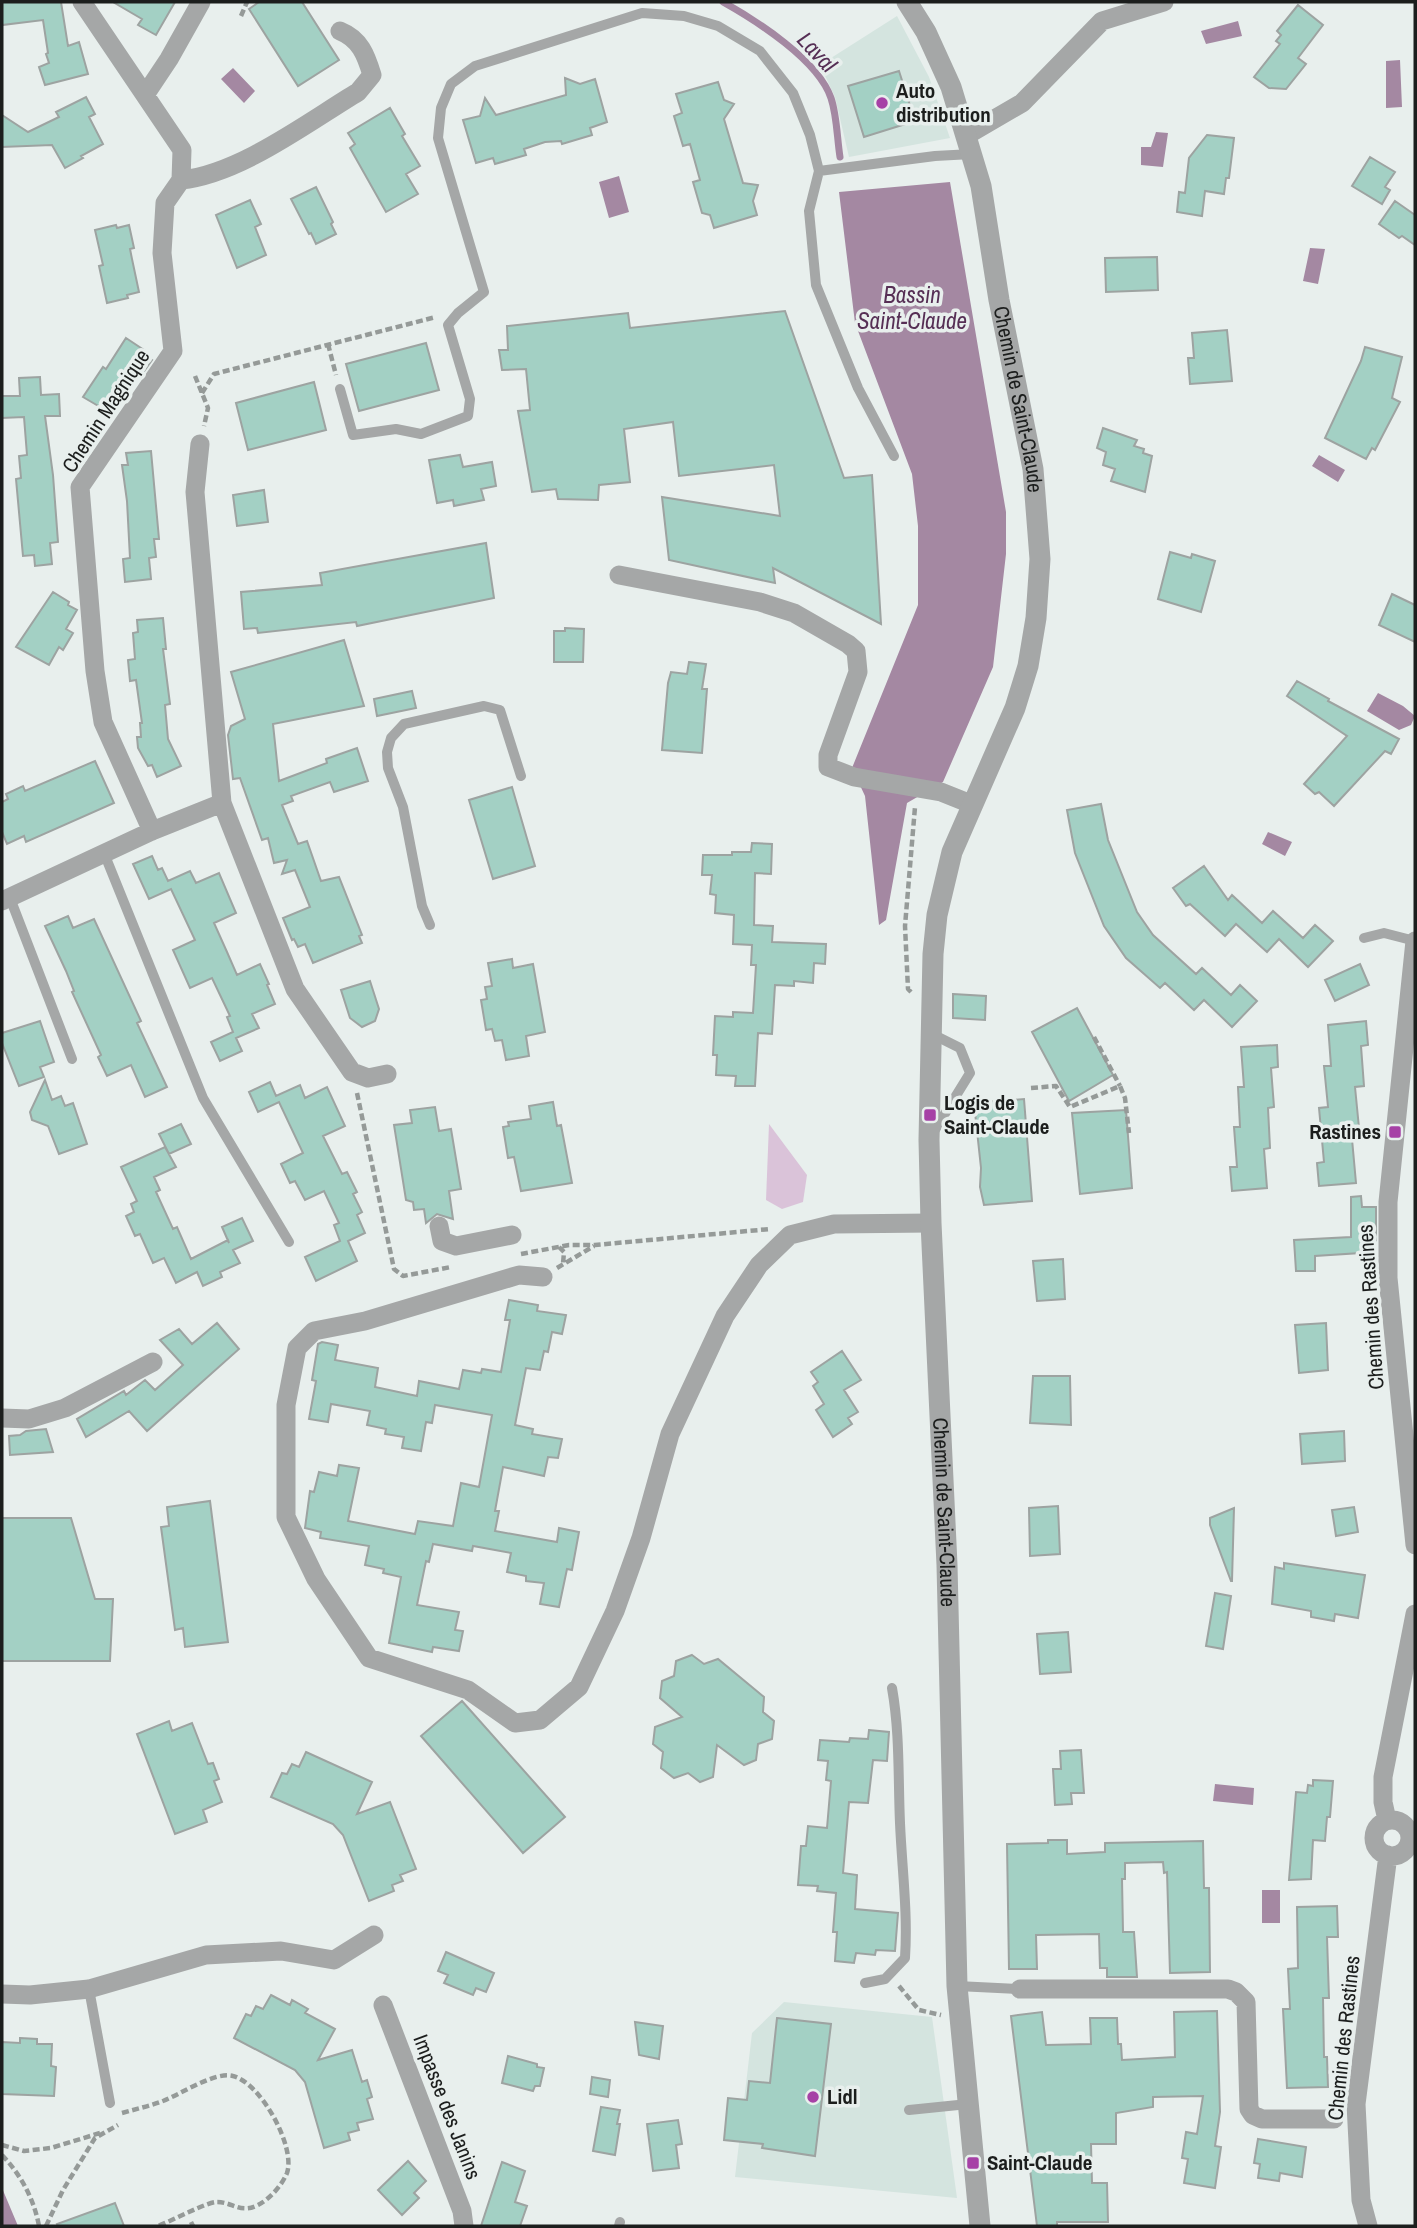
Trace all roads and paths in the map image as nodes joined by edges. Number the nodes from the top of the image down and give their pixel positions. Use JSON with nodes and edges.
{"nodes":[{"id":1,"x":82,"y":2,"type":"edge"},
{"id":2,"x":201,"y":2,"type":"edge"},
{"id":3,"x":247,"y":2,"type":"edge"},
{"id":4,"x":907,"y":2,"type":"edge"},
{"id":5,"x":1107,"y":2,"type":"edge"},
{"id":6,"x":1164,"y":2,"type":"edge"},
{"id":7,"x":241,"y":16,"type":"dead end"},
{"id":8,"x":1102,"y":21,"type":"junction"},
{"id":9,"x":340,"y":31,"type":"dead end"},
{"id":10,"x":145,"y":94,"type":"junction"},
{"id":11,"x":970,"y":145,"type":"junction"},
{"id":12,"x":819,"y":171,"type":"junction"},
{"id":13,"x":181,"y":180,"type":"junction"},
{"id":14,"x":458,"y":313,"type":"junction"},
{"id":15,"x":328,"y":344,"type":"junction"},
{"id":16,"x":195,"y":376,"type":"dead end"},
{"id":17,"x":340,"y":389,"type":"joint"},
{"id":18,"x":202,"y":393,"type":"junction"},
{"id":19,"x":200,"y":444,"type":"joint"},
{"id":20,"x":894,"y":456,"type":"dead end"},
{"id":21,"x":619,"y":575,"type":"dead end"},
{"id":22,"x":521,"y":776,"type":"dead end"},
{"id":23,"x":916,"y":797,"type":"dead end"},
{"id":24,"x":222,"y":803,"type":"junction"},
{"id":25,"x":971,"y":804,"type":"junction"},
{"id":26,"x":152,"y":831,"type":"junction"},
{"id":27,"x":104,"y":853,"type":"junction"},
{"id":28,"x":6,"y":899,"type":"edge"},
{"id":29,"x":430,"y":925,"type":"dead end"},
{"id":30,"x":1364,"y":938,"type":"dead end"},
{"id":31,"x":1415,"y":941,"type":"edge"},
{"id":32,"x":932,"y":1027,"type":"junction"},
{"id":33,"x":1094,"y":1037,"type":"dead end"},
{"id":34,"x":72,"y":1059,"type":"dead end"},
{"id":35,"x":387,"y":1074,"type":"dead end"},
{"id":36,"x":1120,"y":1086,"type":"junction"},
{"id":37,"x":1031,"y":1088,"type":"dead end"},
{"id":38,"x":1129,"y":1133,"type":"dead end"},
{"id":39,"x":929,"y":1140,"type":"junction"},
{"id":40,"x":931,"y":1223,"type":"junction"},
{"id":41,"x":439,"y":1226,"type":"dead end"},
{"id":42,"x":512,"y":1235,"type":"dead end"},
{"id":43,"x":790,"y":1235,"type":"junction"},
{"id":44,"x":289,"y":1242,"type":"dead end"},
{"id":45,"x":558,"y":1247,"type":"dead end"},
{"id":46,"x":563,"y":1265,"type":"junction"},
{"id":47,"x":543,"y":1277,"type":"joint"},
{"id":48,"x":153,"y":1362,"type":"dead end"},
{"id":49,"x":2,"y":1418,"type":"edge"},
{"id":50,"x":1415,"y":1545,"type":"edge"},
{"id":51,"x":1415,"y":1615,"type":"edge"},
{"id":52,"x":892,"y":1688,"type":"dead end"},
{"id":53,"x":1387,"y":1820,"type":"junction"},
{"id":54,"x":1413,"y":1837,"type":"edge"},
{"id":55,"x":1388,"y":1855,"type":"junction"},
{"id":56,"x":374,"y":1935,"type":"dead end"},
{"id":57,"x":891,"y":1973,"type":"junction"},
{"id":58,"x":865,"y":1983,"type":"dead end"},
{"id":59,"x":957,"y":1986,"type":"junction"},
{"id":60,"x":89,"y":1989,"type":"junction"},
{"id":61,"x":1020,"y":1989,"type":"joint"},
{"id":62,"x":2,"y":1994,"type":"edge"},
{"id":63,"x":383,"y":2005,"type":"dead end"},
{"id":64,"x":960,"y":2015,"type":"junction"},
{"id":65,"x":110,"y":2102,"type":"dead end"},
{"id":66,"x":968,"y":2104,"type":"junction"},
{"id":67,"x":909,"y":2110,"type":"dead end"},
{"id":68,"x":114,"y":2114,"type":"dead end"},
{"id":69,"x":1334,"y":2119,"type":"joint"},
{"id":70,"x":1356,"y":2120,"type":"junction"},
{"id":71,"x":118,"y":2125,"type":"dead end"},
{"id":72,"x":104,"y":2132,"type":"junction"},
{"id":73,"x":2,"y":2145,"type":"edge"},
{"id":74,"x":2,"y":2155,"type":"edge"},
{"id":75,"x":39,"y":2226,"type":"edge"},
{"id":76,"x":46,"y":2226,"type":"edge"},
{"id":77,"x":158,"y":2226,"type":"edge"},
{"id":78,"x":464,"y":2226,"type":"edge"},
{"id":79,"x":980,"y":2226,"type":"edge"},
{"id":80,"x":1368,"y":2226,"type":"edge"}],
"edges":[{"from":1,"to":10,"type":"street"},
{"from":2,"to":10,"type":"street"},
{"from":3,"to":7,"type":"path"},
{"from":4,"to":11,"type":"street","name":"Chemin de Saint-Claude"},
{"from":5,"to":8,"type":"street"},
{"from":6,"to":8,"type":"street"},
{"from":8,"to":11,"type":"street"},
{"from":9,"to":13,"type":"street"},
{"from":10,"to":13,"type":"street"},
{"from":11,"to":12,"type":"lane"},
{"from":11,"to":25,"type":"street","name":"Chemin de Saint-Claude"},
{"from":12,"to":14,"type":"lane"},
{"from":12,"to":20,"type":"lane"},
{"from":13,"to":26,"type":"street","name":"Chemin Magnique"},
{"from":14,"to":15,"type":"path"},
{"from":14,"to":17,"type":"lane"},
{"from":15,"to":17,"type":"path"},
{"from":15,"to":18,"type":"path"},
{"from":16,"to":18,"type":"path"},
{"from":18,"to":19,"type":"path"},
{"from":19,"to":24,"type":"street"},
{"from":21,"to":25,"type":"street"},
{"from":22,"to":29,"type":"lane"},
{"from":23,"to":32,"type":"path"},
{"from":24,"to":26,"type":"street"},
{"from":24,"to":35,"type":"street"},
{"from":25,"to":32,"type":"street","name":"Chemin de Saint-Claude"},
{"from":26,"to":27,"type":"street"},
{"from":27,"to":28,"type":"street"},
{"from":27,"to":44,"type":"lane"},
{"from":28,"to":34,"type":"lane"},
{"from":30,"to":31,"type":"lane"},
{"from":31,"to":50,"type":"street","name":"Chemin des Rastines"},
{"from":32,"to":39,"type":"street","name":"Chemin de Saint-Claude"},
{"from":32,"to":39,"type":"lane"},
{"from":33,"to":36,"type":"path"},
{"from":36,"to":37,"type":"path"},
{"from":36,"to":38,"type":"path"},
{"from":39,"to":40,"type":"street","name":"Chemin de Saint-Claude"},
{"from":40,"to":43,"type":"street"},
{"from":40,"to":59,"type":"street","name":"Chemin de Saint-Claude"},
{"from":41,"to":42,"type":"street"},
{"from":43,"to":46,"type":"path"},
{"from":43,"to":47,"type":"street"},
{"from":45,"to":46,"type":"path"},
{"from":46,"to":47,"type":"path"},
{"from":48,"to":49,"type":"street"},
{"from":51,"to":53,"type":"street"},
{"from":52,"to":57,"type":"lane"},
{"from":53,"to":54,"type":"street"},
{"from":53,"to":55,"type":"street"},
{"from":54,"to":55,"type":"street"},
{"from":55,"to":70,"type":"street","name":"Chemin des Rastines"},
{"from":56,"to":60,"type":"street"},
{"from":57,"to":58,"type":"lane"},
{"from":57,"to":64,"type":"path"},
{"from":59,"to":61,"type":"lane"},
{"from":59,"to":64,"type":"street","name":"Chemin de Saint-Claude"},
{"from":60,"to":62,"type":"street"},
{"from":60,"to":65,"type":"lane"},
{"from":61,"to":69,"type":"street"},
{"from":63,"to":78,"type":"street","name":"Impasse des Janins"},
{"from":64,"to":66,"type":"street","name":"Chemin de Saint-Claude"},
{"from":66,"to":67,"type":"lane"},
{"from":66,"to":79,"type":"street","name":"Chemin de Saint-Claude"},
{"from":68,"to":77,"type":"path"},
{"from":69,"to":70,"type":"lane"},
{"from":70,"to":80,"type":"street","name":"Chemin des Rastines"},
{"from":71,"to":72,"type":"path"},
{"from":72,"to":73,"type":"path"},
{"from":72,"to":76,"type":"path"},
{"from":74,"to":75,"type":"path"}]}
